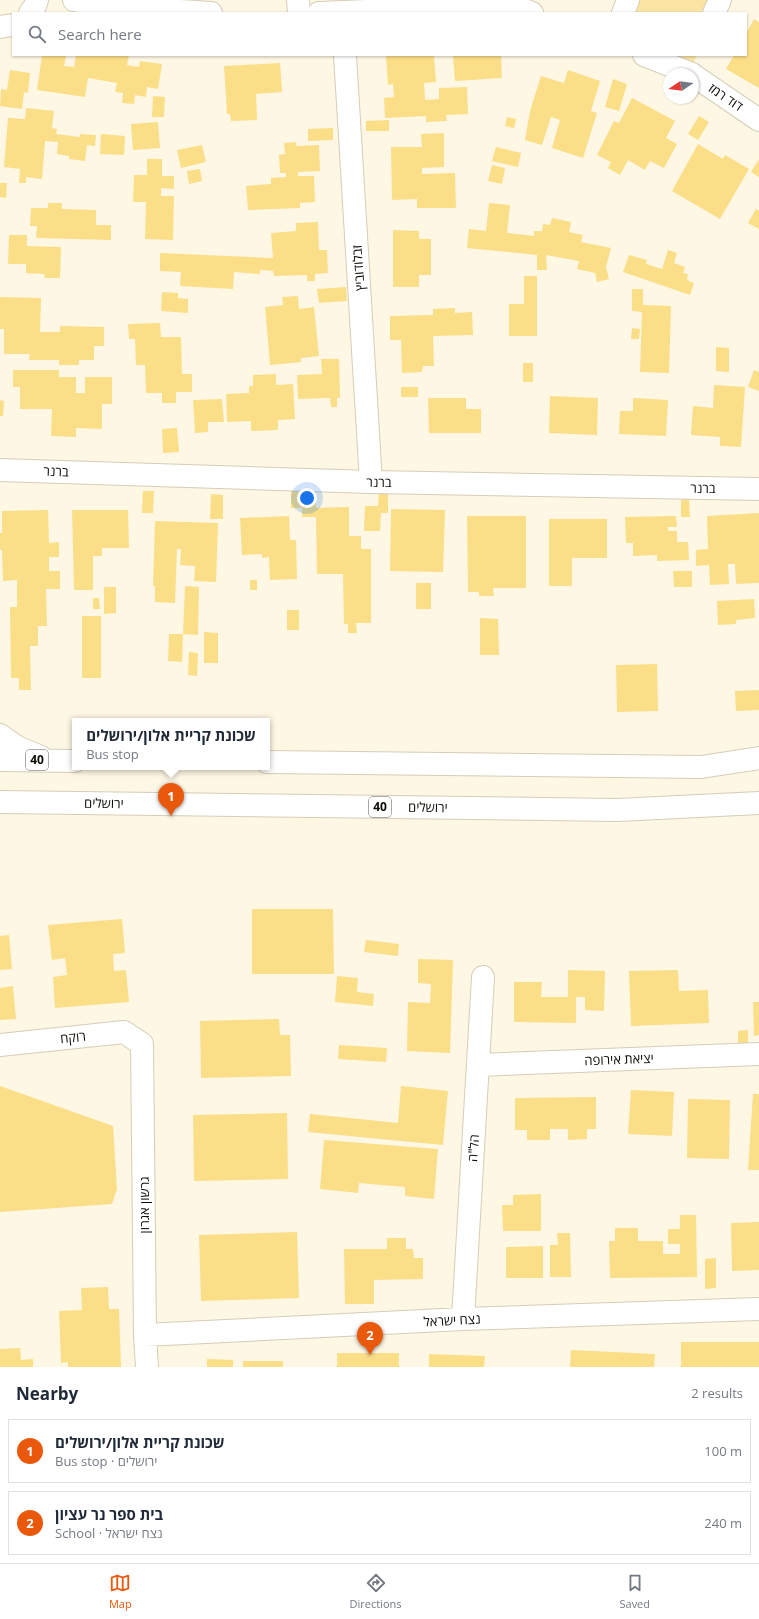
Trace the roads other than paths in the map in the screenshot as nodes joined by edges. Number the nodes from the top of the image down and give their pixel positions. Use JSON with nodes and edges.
{"nodes":[{"id":1,"x":37,"y":0,"type":"edge"},
{"id":2,"x":74,"y":0,"type":"edge"},
{"id":3,"x":298,"y":0,"type":"edge"},
{"id":4,"x":628,"y":0,"type":"edge"},
{"id":5,"x":720,"y":0,"type":"edge"},
{"id":6,"x":394,"y":5,"type":"edge"},
{"id":7,"x":31,"y":12,"type":"edge"},
{"id":8,"x":194,"y":12,"type":"edge"},
{"id":9,"x":299,"y":12,"type":"edge"},
{"id":10,"x":348,"y":12,"type":"edge"},
{"id":11,"x":529,"y":12,"type":"edge"},
{"id":12,"x":623,"y":12,"type":"edge"},
{"id":13,"x":714,"y":12,"type":"edge"},
{"id":14,"x":12,"y":25,"type":"edge"},
{"id":15,"x":0,"y":27,"type":"edge"},
{"id":16,"x":345,"y":56,"type":"edge"},
{"id":17,"x":648,"y":56,"type":"edge"},
{"id":18,"x":690,"y":68,"type":"edge"},
{"id":19,"x":699,"y":74,"type":"edge"},
{"id":20,"x":759,"y":120,"type":"edge"},
{"id":21,"x":0,"y":470,"type":"edge"},
{"id":22,"x":371,"y":482,"type":"junction"},
{"id":23,"x":759,"y":489,"type":"edge"},
{"id":24,"x":0,"y":735,"type":"edge"},
{"id":25,"x":759,"y":758,"type":"edge"},
{"id":26,"x":0,"y":760,"type":"edge"},
{"id":27,"x":50,"y":760,"type":"junction"},
{"id":28,"x":72,"y":760,"type":"edge"},
{"id":29,"x":270,"y":762,"type":"edge"},
{"id":30,"x":0,"y":802,"type":"edge"},
{"id":31,"x":759,"y":803,"type":"edge"},
{"id":32,"x":483,"y":977,"type":"dead end"},
{"id":33,"x":142,"y":1044,"type":"joint"},
{"id":34,"x":0,"y":1045,"type":"edge"},
{"id":35,"x":759,"y":1054,"type":"edge"},
{"id":36,"x":479,"y":1065,"type":"junction"},
{"id":37,"x":759,"y":1309,"type":"edge"},
{"id":38,"x":463,"y":1319,"type":"junction"},
{"id":39,"x":145,"y":1335,"type":"junction"},
{"id":40,"x":147,"y":1367,"type":"edge"}],
"edges":[{"from":1,"to":7,"type":"main road"},
{"from":2,"to":8,"type":"main road"},
{"from":3,"to":9,"type":"main road"},
{"from":4,"to":12,"type":"main road"},
{"from":5,"to":13,"type":"main road"},
{"from":6,"to":10,"type":"main road"},
{"from":6,"to":11,"type":"main road"},
{"from":14,"to":15,"type":"main road"},
{"from":16,"to":22,"type":"main road","name":"זבלודוביץ"},
{"from":17,"to":18,"type":"main road","name":"דוד רמז"},
{"from":19,"to":20,"type":"main road","name":"דוד רמז"},
{"from":21,"to":22,"type":"main road","name":"ברנר"},
{"from":22,"to":23,"type":"main road","name":"ברנר"},
{"from":24,"to":27,"type":"main road"},
{"from":25,"to":29,"type":"main road"},
{"from":26,"to":27,"type":"main road","number":"40"},
{"from":27,"to":28,"type":"main road","number":"40"},
{"from":30,"to":31,"type":"main road","name":"ירושלים","number":"40"},
{"from":32,"to":36,"type":"main road","name":"הל\"ה"},
{"from":33,"to":34,"type":"main road","name":"רוקח"},
{"from":33,"to":39,"type":"main road","name":"גרשון אגרון"},
{"from":35,"to":36,"type":"main road","name":"יציאת אירופה"},
{"from":36,"to":38,"type":"main road","name":"הל\"ה"},
{"from":37,"to":38,"type":"main road","name":"נצח ישראל"},
{"from":38,"to":39,"type":"main road","name":"נצח ישראל"},
{"from":39,"to":40,"type":"main road","name":"גרשון אגרון"}]}
